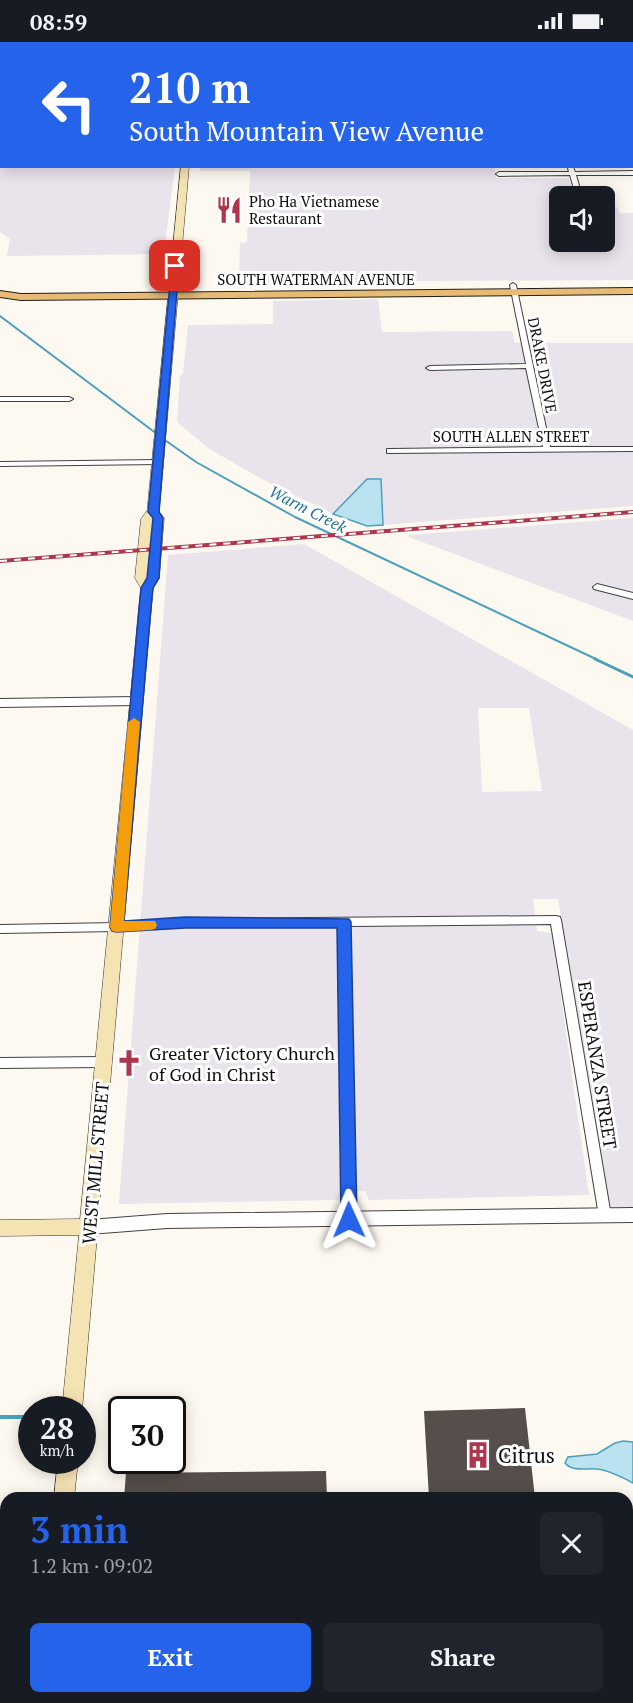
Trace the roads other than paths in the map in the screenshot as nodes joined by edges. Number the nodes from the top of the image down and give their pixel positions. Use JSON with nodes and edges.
{"nodes":[{"id":1,"x":185,"y":168,"type":"edge"},
{"id":2,"x":572,"y":170,"type":"edge"},
{"id":3,"x":633,"y":173,"type":"edge"},
{"id":4,"x":499,"y":174,"type":"dead end"},
{"id":5,"x":576,"y":186,"type":"edge"},
{"id":6,"x":633,"y":284,"type":"edge"},
{"id":7,"x":99,"y":289,"type":"junction"},
{"id":8,"x":514,"y":289,"type":"junction"},
{"id":9,"x":633,"y":291,"type":"edge"},
{"id":10,"x":173,"y":292,"type":"junction"},
{"id":11,"x":0,"y":293,"type":"edge"},
{"id":12,"x":21,"y":297,"type":"junction"},
{"id":13,"x":529,"y":366,"type":"junction"},
{"id":14,"x":430,"y":368,"type":"dead end"},
{"id":15,"x":0,"y":399,"type":"edge"},
{"id":16,"x":69,"y":399,"type":"dead end"},
{"id":17,"x":633,"y":448,"type":"edge"},
{"id":18,"x":547,"y":450,"type":"junction"},
{"id":19,"x":390,"y":451,"type":"dead end"},
{"id":20,"x":157,"y":462,"type":"junction"},
{"id":21,"x":0,"y":464,"type":"edge"},
{"id":22,"x":597,"y":587,"type":"dead end"},
{"id":23,"x":633,"y":596,"type":"edge"},
{"id":24,"x":136,"y":701,"type":"junction"},
{"id":25,"x":0,"y":703,"type":"edge"},
{"id":26,"x":344,"y":922,"type":"junction"},
{"id":27,"x":117,"y":927,"type":"junction"},
{"id":28,"x":0,"y":929,"type":"edge"},
{"id":29,"x":104,"y":1062,"type":"junction"},
{"id":30,"x":0,"y":1063,"type":"edge"},
{"id":31,"x":633,"y":1215,"type":"edge"},
{"id":32,"x":605,"y":1216,"type":"junction"},
{"id":33,"x":349,"y":1220,"type":"junction"},
{"id":34,"x":89,"y":1227,"type":"junction"},
{"id":35,"x":0,"y":1228,"type":"edge"},
{"id":36,"x":73,"y":1396,"type":"edge"},
{"id":37,"x":67,"y":1474,"type":"edge"},
{"id":38,"x":65,"y":1492,"type":"edge"}],
"edges":[{"from":1,"to":10,"type":"main road","name":"WEST MILL STREET"},
{"from":2,"to":3,"type":"street"},
{"from":2,"to":4,"type":"street"},
{"from":2,"to":5,"type":"street"},
{"from":6,"to":8,"type":"main road","name":"SOUTH WATERMAN AVENUE"},
{"from":7,"to":10,"type":"main road","name":"SOUTH WATERMAN AVENUE"},
{"from":7,"to":11,"type":"main road","name":"SOUTH WATERMAN AVENUE"},
{"from":7,"to":12,"type":"main road"},
{"from":8,"to":9,"type":"main road","name":"SOUTH WATERMAN AVENUE"},
{"from":8,"to":10,"type":"main road","name":"SOUTH WATERMAN AVENUE"},
{"from":8,"to":13,"type":"street","name":"DRAKE DRIVE"},
{"from":10,"to":12,"type":"main road","name":"SOUTH WATERMAN AVENUE"},
{"from":10,"to":20,"type":"main road","name":"WEST MILL STREET"},
{"from":11,"to":12,"type":"main road","name":"SOUTH WATERMAN AVENUE"},
{"from":13,"to":14,"type":"street"},
{"from":13,"to":18,"type":"street","name":"DRAKE DRIVE"},
{"from":15,"to":16,"type":"street"},
{"from":17,"to":18,"type":"street","name":"SOUTH ALLEN STREET"},
{"from":18,"to":19,"type":"street","name":"SOUTH ALLEN STREET"},
{"from":20,"to":21,"type":"street"},
{"from":20,"to":24,"type":"main road","name":"WEST MILL STREET"},
{"from":22,"to":23,"type":"street"},
{"from":24,"to":25,"type":"street"},
{"from":24,"to":27,"type":"main road","name":"WEST MILL STREET"},
{"from":26,"to":27,"type":"street"},
{"from":26,"to":32,"type":"street","name":"ESPERANZA STREET"},
{"from":26,"to":33,"type":"street"},
{"from":27,"to":28,"type":"street"},
{"from":27,"to":29,"type":"main road","name":"WEST MILL STREET"},
{"from":29,"to":30,"type":"street"},
{"from":29,"to":34,"type":"main road","name":"WEST MILL STREET"},
{"from":31,"to":32,"type":"street"},
{"from":32,"to":33,"type":"street"},
{"from":33,"to":34,"type":"street"},
{"from":34,"to":35,"type":"main road"},
{"from":34,"to":36,"type":"main road","name":"WEST MILL STREET"},
{"from":37,"to":38,"type":"main road"}]}
